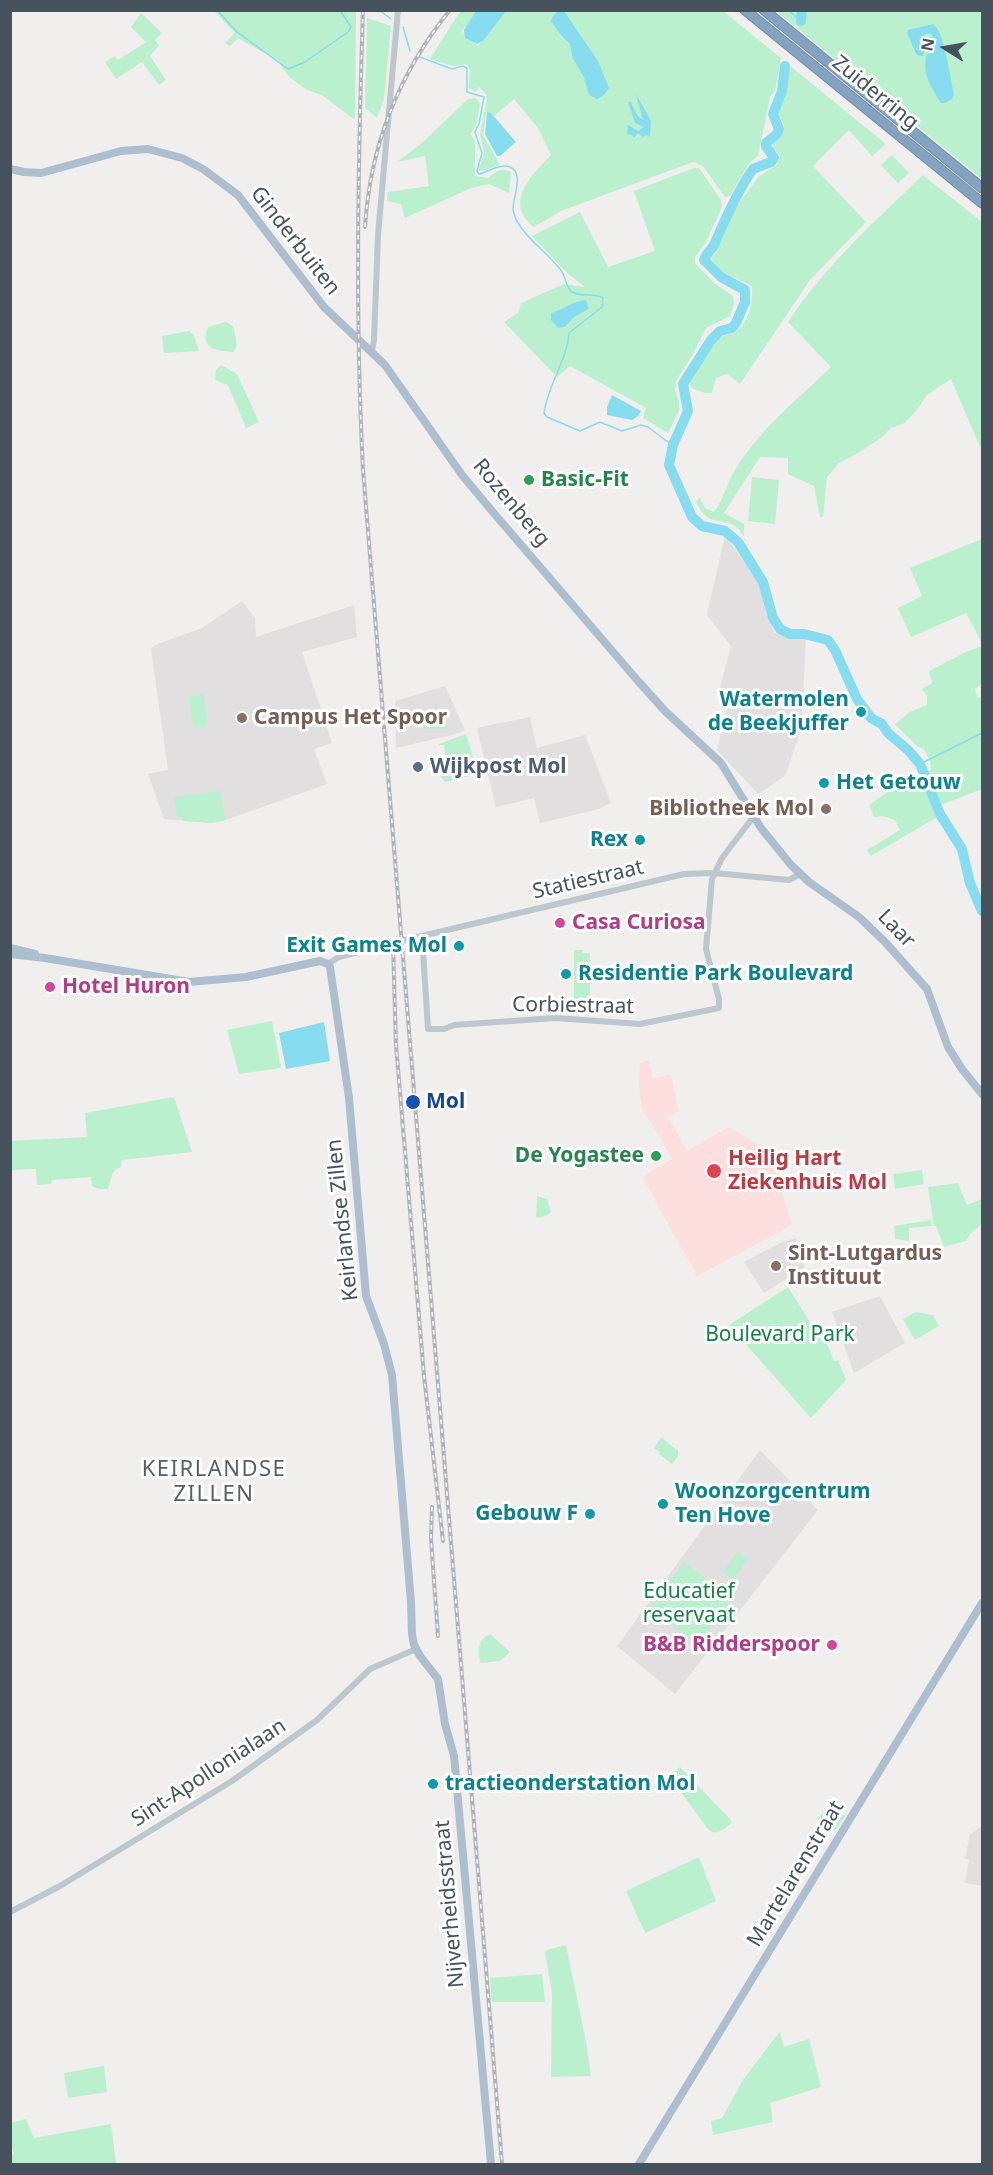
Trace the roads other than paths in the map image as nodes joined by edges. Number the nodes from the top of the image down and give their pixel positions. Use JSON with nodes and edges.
{"nodes":[{"id":1,"x":398,"y":10,"type":"edge"},
{"id":2,"x":745,"y":10,"type":"edge"},
{"id":3,"x":764,"y":10,"type":"edge"},
{"id":4,"x":10,"y":169,"type":"edge"},
{"id":5,"x":982,"y":188,"type":"edge"},
{"id":6,"x":982,"y":203,"type":"edge"},
{"id":7,"x":372,"y":351,"type":"junction"},
{"id":8,"x":754,"y":816,"type":"junction"},
{"id":9,"x":714,"y":873,"type":"junction"},
{"id":10,"x":800,"y":874,"type":"junction"},
{"id":11,"x":422,"y":936,"type":"junction"},
{"id":12,"x":10,"y":948,"type":"edge"},
{"id":13,"x":10,"y":954,"type":"edge"},
{"id":14,"x":45,"y":958,"type":"junction"},
{"id":15,"x":328,"y":964,"type":"junction"},
{"id":16,"x":982,"y":1094,"type":"edge"},
{"id":17,"x":982,"y":1603,"type":"edge"},
{"id":18,"x":416,"y":1649,"type":"junction"},
{"id":19,"x":10,"y":1912,"type":"edge"},
{"id":20,"x":491,"y":2164,"type":"edge"},
{"id":21,"x":639,"y":2164,"type":"edge"}],
"edges":[{"from":1,"to":7,"type":"street"},
{"from":2,"to":6,"type":"highway","name":"Zuiderring"},
{"from":3,"to":5,"type":"highway","name":"Zuiderring"},
{"from":4,"to":7,"type":"main road","name":"Ginderbuiten"},
{"from":7,"to":8,"type":"main road","name":"Rozenberg"},
{"from":8,"to":9,"type":"street"},
{"from":8,"to":10,"type":"main road","name":"Rozenberg"},
{"from":9,"to":10,"type":"street","name":"Statiestraat"},
{"from":9,"to":11,"type":"street","name":"Statiestraat"},
{"from":9,"to":11,"type":"street","name":"Corbiestraat"},
{"from":10,"to":16,"type":"main road","name":"Laar"},
{"from":11,"to":15,"type":"street","name":"Statiestraat"},
{"from":12,"to":14,"type":"main road"},
{"from":13,"to":14,"type":"main road"},
{"from":14,"to":15,"type":"main road"},
{"from":15,"to":18,"type":"main road","name":"Keirlandse Zillen"},
{"from":17,"to":21,"type":"main road","name":"Martelarenstraat"},
{"from":18,"to":19,"type":"street","name":"Sint-Apollonialaan"},
{"from":18,"to":20,"type":"main road","name":"Nijverheidsstraat"}]}
